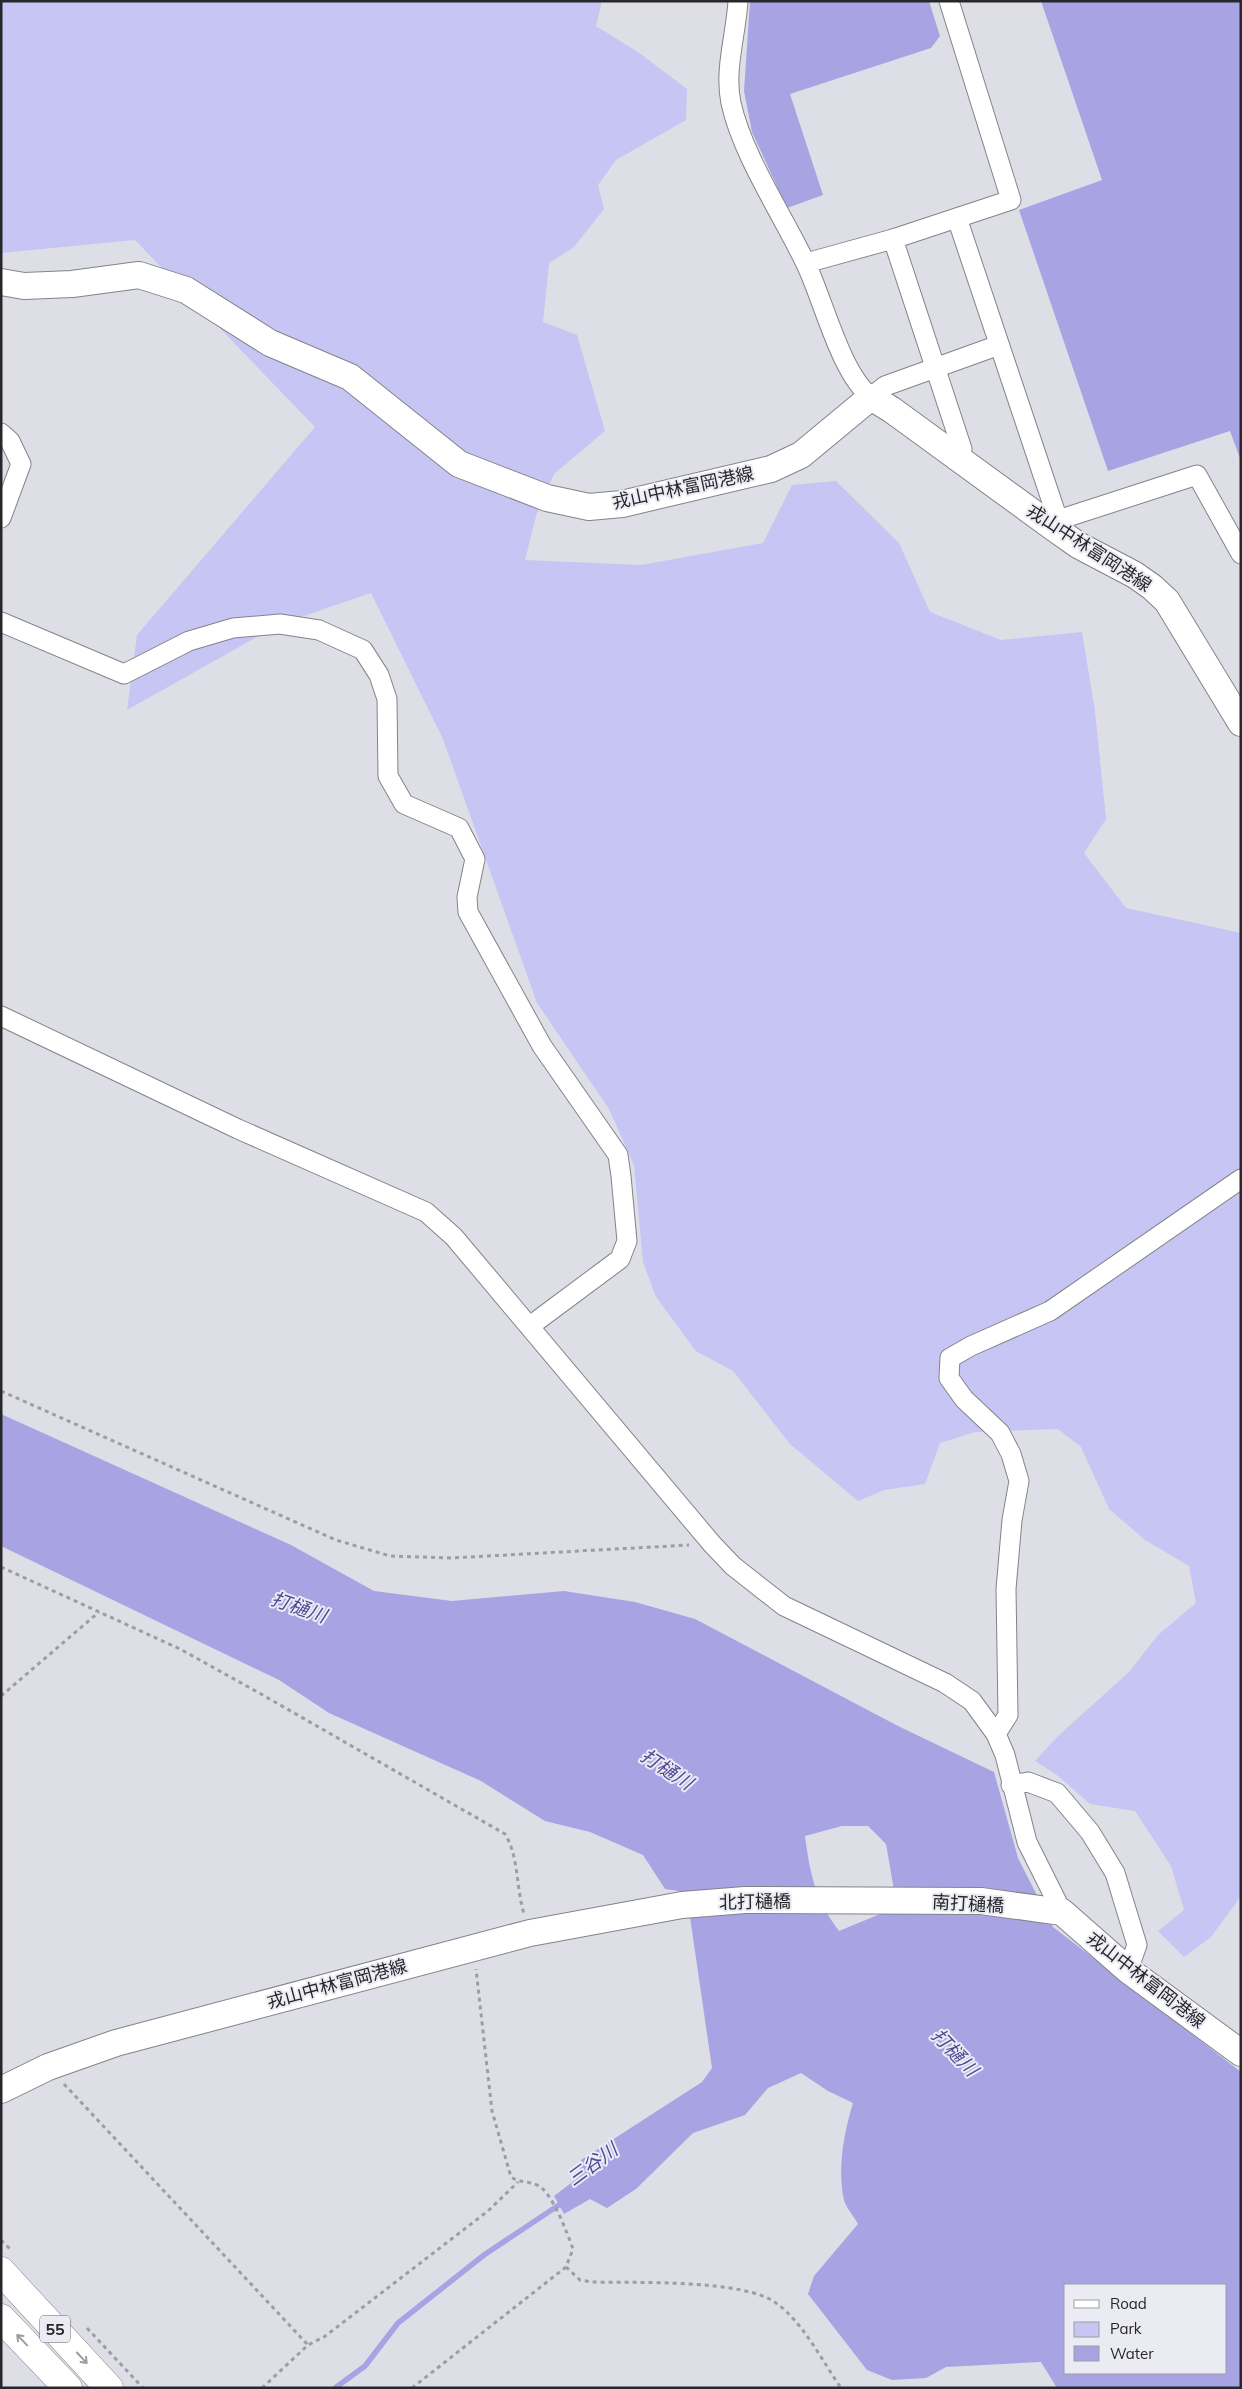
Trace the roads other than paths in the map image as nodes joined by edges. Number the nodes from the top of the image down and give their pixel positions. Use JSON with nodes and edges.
{"nodes":[{"id":1,"x":738,"y":1,"type":"edge"},
{"id":2,"x":948,"y":1,"type":"edge"},
{"id":3,"x":957,"y":218,"type":"junction"},
{"id":4,"x":893,"y":239,"type":"junction"},
{"id":5,"x":806,"y":263,"type":"junction"},
{"id":6,"x":1,"y":282,"type":"edge"},
{"id":7,"x":999,"y":345,"type":"junction"},
{"id":8,"x":936,"y":368,"type":"junction"},
{"id":9,"x":871,"y":397,"type":"junction"},
{"id":10,"x":1,"y":433,"type":"edge"},
{"id":11,"x":959,"y":459,"type":"junction"},
{"id":12,"x":1,"y":518,"type":"edge"},
{"id":13,"x":1056,"y":524,"type":"junction"},
{"id":14,"x":1241,"y":554,"type":"edge"},
{"id":15,"x":1,"y":622,"type":"edge"},
{"id":16,"x":1241,"y":723,"type":"edge"},
{"id":17,"x":1,"y":1016,"type":"edge"},
{"id":18,"x":1241,"y":1179,"type":"edge"},
{"id":19,"x":530,"y":1326,"type":"junction"},
{"id":20,"x":996,"y":1734,"type":"junction"},
{"id":21,"x":1011,"y":1785,"type":"junction"},
{"id":22,"x":828,"y":1901,"type":"joint"},
{"id":23,"x":682,"y":1906,"type":"joint"},
{"id":24,"x":1057,"y":1912,"type":"junction"},
{"id":25,"x":1128,"y":1970,"type":"junction"},
{"id":26,"x":1241,"y":2053,"type":"edge"},
{"id":27,"x":1,"y":2090,"type":"edge"},
{"id":28,"x":1,"y":2271,"type":"edge"},
{"id":29,"x":1,"y":2318,"type":"edge"},
{"id":30,"x":68,"y":2388,"type":"edge"},
{"id":31,"x":109,"y":2388,"type":"edge"}],
"edges":[{"from":1,"to":5,"type":"street"},
{"from":2,"to":3,"type":"street"},
{"from":3,"to":4,"type":"street"},
{"from":3,"to":7,"type":"street"},
{"from":4,"to":5,"type":"street"},
{"from":4,"to":8,"type":"street"},
{"from":5,"to":9,"type":"street"},
{"from":6,"to":9,"type":"main road","name":"戎山中林富岡港線"},
{"from":7,"to":8,"type":"street"},
{"from":7,"to":13,"type":"street"},
{"from":8,"to":9,"type":"street"},
{"from":8,"to":11,"type":"street"},
{"from":9,"to":11,"type":"main road","name":"戎山中林富岡港線"},
{"from":10,"to":12,"type":"street"},
{"from":11,"to":13,"type":"main road","name":"戎山中林富岡港線"},
{"from":13,"to":14,"type":"street"},
{"from":13,"to":16,"type":"main road","name":"戎山中林富岡港線"},
{"from":15,"to":19,"type":"street"},
{"from":17,"to":19,"type":"street"},
{"from":18,"to":20,"type":"street"},
{"from":19,"to":20,"type":"street"},
{"from":20,"to":21,"type":"street"},
{"from":21,"to":24,"type":"street"},
{"from":21,"to":25,"type":"street"},
{"from":22,"to":23,"type":"main road","name":"北打樋橋"},
{"from":22,"to":24,"type":"main road","name":"南打樋橋"},
{"from":23,"to":27,"type":"main road","name":"戎山中林富岡港線"},
{"from":24,"to":25,"type":"main road","name":"戎山中林富岡港線"},
{"from":25,"to":26,"type":"main road","name":"戎山中林富岡港線"},
{"from":28,"to":31,"type":"highway","number":"55","one_way":true},
{"from":30,"to":29,"type":"highway","number":"55","one_way":true}]}
